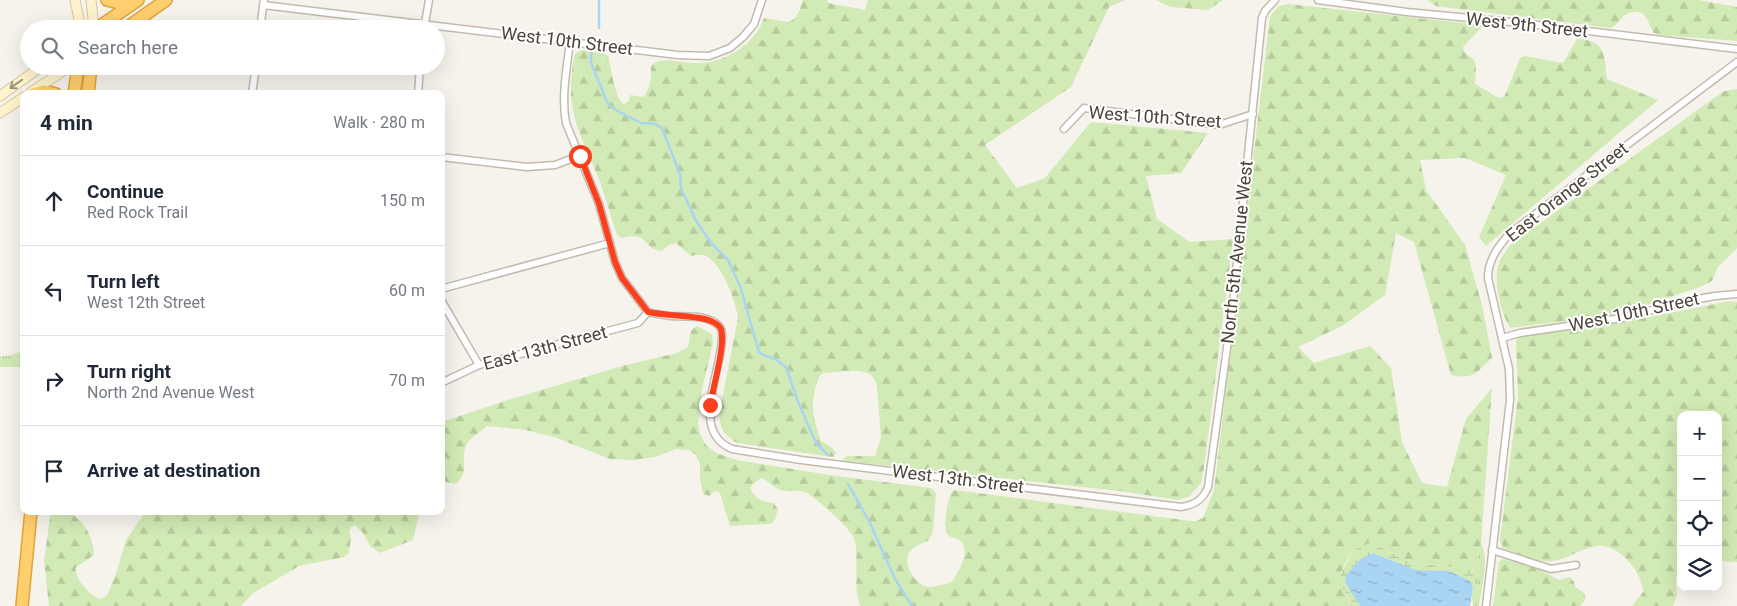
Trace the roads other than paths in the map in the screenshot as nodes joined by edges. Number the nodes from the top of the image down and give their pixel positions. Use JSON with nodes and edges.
{"nodes":[{"id":1,"x":76,"y":0,"type":"edge"},
{"id":2,"x":91,"y":0,"type":"edge"},
{"id":3,"x":106,"y":0,"type":"edge"},
{"id":4,"x":132,"y":0,"type":"edge"},
{"id":5,"x":138,"y":0,"type":"edge"},
{"id":6,"x":428,"y":0,"type":"edge"},
{"id":7,"x":762,"y":0,"type":"edge"},
{"id":8,"x":1275,"y":0,"type":"edge"},
{"id":9,"x":1318,"y":0,"type":"edge"},
{"id":10,"x":164,"y":2,"type":"edge"},
{"id":11,"x":263,"y":3,"type":"edge"},
{"id":12,"x":79,"y":20,"type":"edge"},
{"id":13,"x":94,"y":20,"type":"edge"},
{"id":14,"x":108,"y":20,"type":"edge"},
{"id":15,"x":138,"y":20,"type":"edge"},
{"id":16,"x":144,"y":20,"type":"edge"},
{"id":17,"x":261,"y":20,"type":"edge"},
{"id":18,"x":382,"y":20,"type":"edge"},
{"id":19,"x":425,"y":20,"type":"edge"},
{"id":20,"x":445,"y":28,"type":"edge"},
{"id":21,"x":570,"y":41,"type":"junction"},
{"id":22,"x":1737,"y":49,"type":"edge"},
{"id":23,"x":1737,"y":62,"type":"edge"},
{"id":24,"x":29,"y":75,"type":"edge"},
{"id":25,"x":58,"y":75,"type":"edge"},
{"id":26,"x":77,"y":75,"type":"edge"},
{"id":27,"x":90,"y":75,"type":"edge"},
{"id":28,"x":96,"y":75,"type":"edge"},
{"id":29,"x":255,"y":75,"type":"edge"},
{"id":30,"x":419,"y":75,"type":"edge"},
{"id":31,"x":35,"y":90,"type":"edge"},
{"id":32,"x":75,"y":90,"type":"edge"},
{"id":33,"x":88,"y":90,"type":"edge"},
{"id":34,"x":89,"y":90,"type":"edge"},
{"id":35,"x":253,"y":90,"type":"edge"},
{"id":36,"x":418,"y":90,"type":"edge"},
{"id":37,"x":0,"y":96,"type":"edge"},
{"id":38,"x":20,"y":100,"type":"edge"},
{"id":39,"x":0,"y":112,"type":"edge"},
{"id":40,"x":1252,"y":114,"type":"junction"},
{"id":41,"x":1064,"y":129,"type":"dead end"},
{"id":42,"x":580,"y":156,"type":"junction"},
{"id":43,"x":445,"y":157,"type":"edge"},
{"id":44,"x":610,"y":243,"type":"junction"},
{"id":45,"x":445,"y":288,"type":"edge"},
{"id":46,"x":1737,"y":294,"type":"edge"},
{"id":47,"x":445,"y":307,"type":"edge"},
{"id":48,"x":648,"y":312,"type":"junction"},
{"id":49,"x":1502,"y":338,"type":"junction"},
{"id":50,"x":480,"y":365,"type":"junction"},
{"id":51,"x":445,"y":381,"type":"edge"},
{"id":52,"x":1194,"y":503,"type":"joint"},
{"id":53,"x":31,"y":515,"type":"edge"},
{"id":54,"x":1492,"y":550,"type":"junction"},
{"id":55,"x":1576,"y":564,"type":"dead end"},
{"id":56,"x":25,"y":589,"type":"junction"},
{"id":57,"x":22,"y":606,"type":"edge"},
{"id":58,"x":28,"y":606,"type":"edge"},
{"id":59,"x":1486,"y":606,"type":"edge"}],
"edges":[{"from":1,"to":12,"type":"main road"},
{"from":2,"to":13,"type":"main road"},
{"from":3,"to":4,"type":"highway"},
{"from":5,"to":14,"type":"highway"},
{"from":6,"to":19,"type":"street"},
{"from":7,"to":21,"type":"street","name":"West 10th Street"},
{"from":8,"to":40,"type":"street","name":"North 5th Avenue West"},
{"from":9,"to":22,"type":"street","name":"West 9th Street"},
{"from":10,"to":15,"type":"highway"},
{"from":10,"to":16,"type":"highway"},
{"from":11,"to":17,"type":"street"},
{"from":11,"to":18,"type":"street","name":"West 10th Street"},
{"from":20,"to":21,"type":"street","name":"West 10th Street"},
{"from":21,"to":42,"type":"street"},
{"from":23,"to":49,"type":"street","name":"East Orange Street"},
{"from":24,"to":37,"type":"main road","one_way":true},
{"from":25,"to":31,"type":"main road"},
{"from":26,"to":32,"type":"highway"},
{"from":27,"to":33,"type":"highway"},
{"from":28,"to":34,"type":"highway"},
{"from":29,"to":35,"type":"street"},
{"from":30,"to":36,"type":"street"},
{"from":38,"to":39,"type":"main road"},
{"from":40,"to":41,"type":"street","name":"West 10th Street"},
{"from":40,"to":52,"type":"street","name":"North 5th Avenue West"},
{"from":42,"to":43,"type":"street"},
{"from":42,"to":44,"type":"street"},
{"from":44,"to":45,"type":"street"},
{"from":44,"to":48,"type":"street"},
{"from":46,"to":49,"type":"street","name":"West 10th Street"},
{"from":47,"to":50,"type":"street"},
{"from":48,"to":50,"type":"street","name":"East 13th Street"},
{"from":48,"to":52,"type":"street","name":"West 13th Street"},
{"from":49,"to":54,"type":"street","name":"East Orange Street"},
{"from":50,"to":51,"type":"street","name":"East 13th Street"},
{"from":53,"to":56,"type":"highway"},
{"from":54,"to":55,"type":"street"},
{"from":54,"to":59,"type":"street","name":"East Orange Street"},
{"from":56,"to":57,"type":"highway"},
{"from":56,"to":58,"type":"highway"}]}
